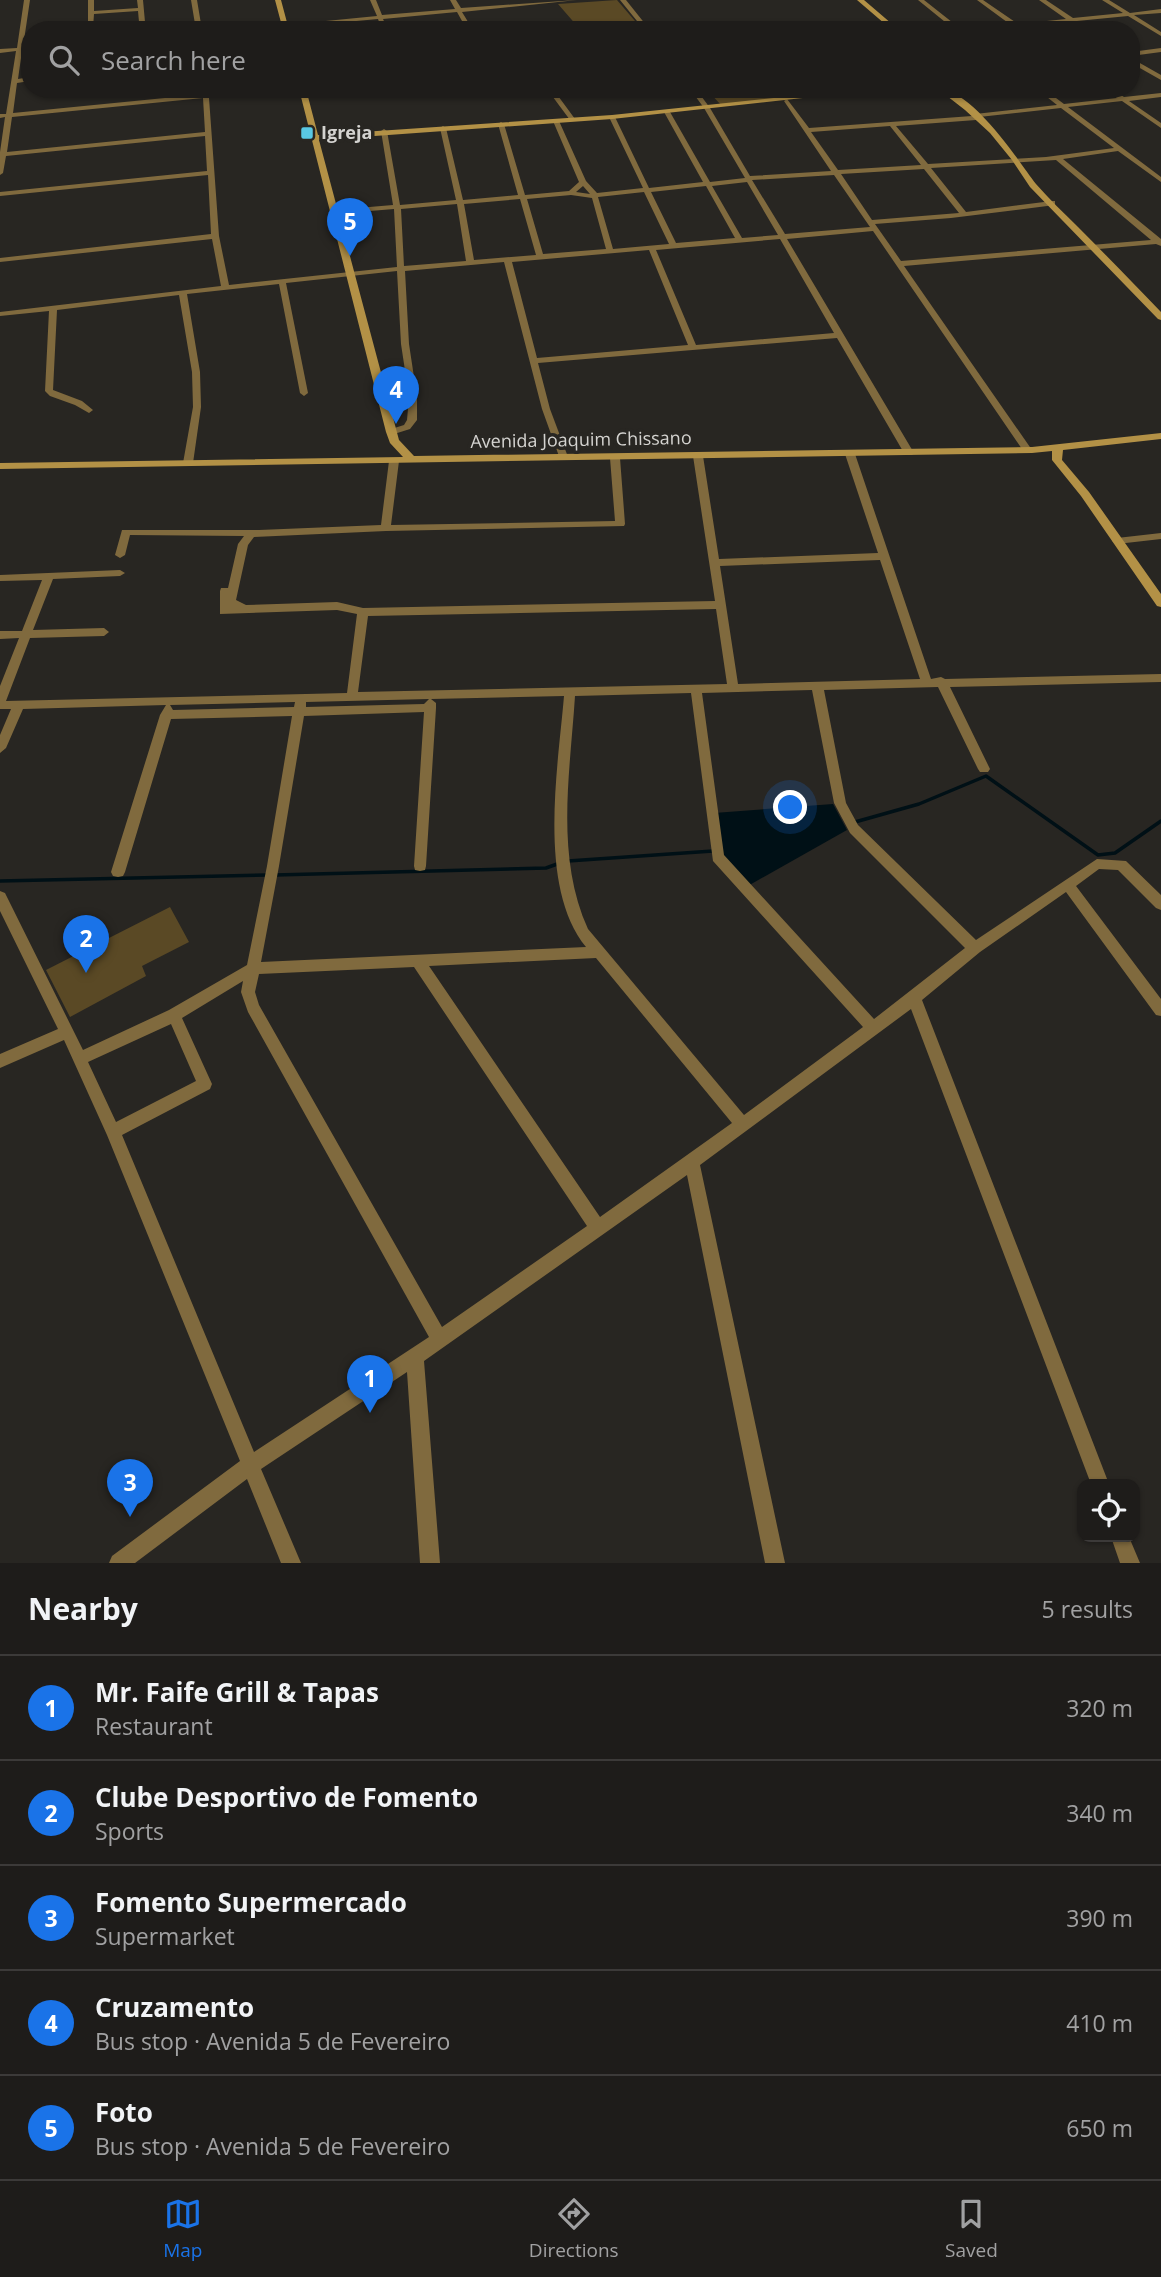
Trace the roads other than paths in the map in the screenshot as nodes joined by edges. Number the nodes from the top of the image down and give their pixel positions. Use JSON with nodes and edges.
{"nodes":[{"id":1,"x":27,"y":0,"type":"edge"},
{"id":2,"x":91,"y":0,"type":"edge"},
{"id":3,"x":140,"y":0,"type":"edge"},
{"id":4,"x":194,"y":0,"type":"edge"},
{"id":5,"x":278,"y":0,"type":"edge"},
{"id":6,"x":373,"y":0,"type":"edge"},
{"id":7,"x":453,"y":0,"type":"edge"},
{"id":8,"x":574,"y":0,"type":"edge"},
{"id":9,"x":622,"y":0,"type":"edge"},
{"id":10,"x":860,"y":0,"type":"edge"},
{"id":11,"x":921,"y":0,"type":"edge"},
{"id":12,"x":980,"y":0,"type":"edge"},
{"id":13,"x":1042,"y":0,"type":"edge"},
{"id":14,"x":1105,"y":0,"type":"edge"},
{"id":15,"x":141,"y":9,"type":"junction"},
{"id":16,"x":458,"y":10,"type":"junction"},
{"id":17,"x":1161,"y":11,"type":"edge"},
{"id":18,"x":91,"y":13,"type":"junction"},
{"id":19,"x":1129,"y":14,"type":"junction"},
{"id":20,"x":381,"y":17,"type":"junction"},
{"id":21,"x":1072,"y":20,"type":"junction"},
{"id":22,"x":24,"y":21,"type":"edge"},
{"id":23,"x":91,"y":21,"type":"edge"},
{"id":24,"x":142,"y":21,"type":"edge"},
{"id":25,"x":198,"y":21,"type":"edge"},
{"id":26,"x":284,"y":21,"type":"edge"},
{"id":27,"x":346,"y":21,"type":"edge"},
{"id":28,"x":382,"y":21,"type":"edge"},
{"id":29,"x":465,"y":21,"type":"edge"},
{"id":30,"x":640,"y":21,"type":"edge"},
{"id":31,"x":886,"y":21,"type":"edge"},
{"id":32,"x":948,"y":21,"type":"edge"},
{"id":33,"x":1009,"y":21,"type":"edge"},
{"id":34,"x":1065,"y":21,"type":"edge"},
{"id":35,"x":1161,"y":34,"type":"edge"},
{"id":36,"x":21,"y":42,"type":"edge"},
{"id":37,"x":20,"y":49,"type":"junction"},
{"id":38,"x":1161,"y":50,"type":"edge"},
{"id":39,"x":0,"y":51,"type":"edge"},
{"id":40,"x":1140,"y":53,"type":"edge"},
{"id":41,"x":1140,"y":65,"type":"edge"},
{"id":42,"x":1161,"y":78,"type":"edge"},
{"id":43,"x":15,"y":80,"type":"junction"},
{"id":44,"x":21,"y":80,"type":"edge"},
{"id":45,"x":1161,"y":95,"type":"edge"},
{"id":46,"x":1140,"y":97,"type":"edge"},
{"id":47,"x":185,"y":98,"type":"edge"},
{"id":48,"x":206,"y":98,"type":"edge"},
{"id":49,"x":304,"y":98,"type":"edge"},
{"id":50,"x":556,"y":98,"type":"edge"},
{"id":51,"x":700,"y":98,"type":"edge"},
{"id":52,"x":810,"y":98,"type":"edge"},
{"id":53,"x":953,"y":98,"type":"edge"},
{"id":54,"x":1052,"y":98,"type":"edge"},
{"id":55,"x":1132,"y":98,"type":"edge"},
{"id":56,"x":1122,"y":99,"type":"junction"},
{"id":57,"x":787,"y":101,"type":"junction"},
{"id":58,"x":1064,"y":107,"type":"junction"},
{"id":59,"x":707,"y":108,"type":"junction"},
{"id":60,"x":667,"y":112,"type":"junction"},
{"id":61,"x":10,"y":115,"type":"junction"},
{"id":62,"x":0,"y":116,"type":"edge"},
{"id":63,"x":612,"y":117,"type":"junction"},
{"id":64,"x":976,"y":117,"type":"junction"},
{"id":65,"x":572,"y":120,"type":"junction"},
{"id":66,"x":556,"y":121,"type":"junction"},
{"id":67,"x":891,"y":123,"type":"junction"},
{"id":68,"x":501,"y":124,"type":"junction"},
{"id":69,"x":1161,"y":126,"type":"edge"},
{"id":70,"x":443,"y":128,"type":"junction"},
{"id":71,"x":807,"y":130,"type":"junction"},
{"id":72,"x":384,"y":131,"type":"junction"},
{"id":73,"x":209,"y":134,"type":"junction"},
{"id":74,"x":314,"y":138,"type":"junction"},
{"id":75,"x":1120,"y":149,"type":"junction"},
{"id":76,"x":3,"y":153,"type":"junction"},
{"id":77,"x":1058,"y":158,"type":"junction"},
{"id":78,"x":1019,"y":161,"type":"junction"},
{"id":79,"x":923,"y":165,"type":"junction"},
{"id":80,"x":837,"y":172,"type":"junction"},
{"id":81,"x":0,"y":173,"type":"edge"},
{"id":82,"x":211,"y":173,"type":"junction"},
{"id":83,"x":748,"y":179,"type":"junction"},
{"id":84,"x":1161,"y":180,"type":"edge"},
{"id":85,"x":583,"y":181,"type":"junction"},
{"id":86,"x":708,"y":183,"type":"junction"},
{"id":87,"x":648,"y":189,"type":"junction"},
{"id":88,"x":571,"y":193,"type":"junction"},
{"id":89,"x":0,"y":194,"type":"edge"},
{"id":90,"x":594,"y":194,"type":"junction"},
{"id":91,"x":523,"y":196,"type":"junction"},
{"id":92,"x":460,"y":202,"type":"junction"},
{"id":93,"x":1052,"y":203,"type":"junction"},
{"id":94,"x":397,"y":206,"type":"junction"},
{"id":95,"x":334,"y":212,"type":"junction"},
{"id":96,"x":962,"y":213,"type":"junction"},
{"id":97,"x":872,"y":225,"type":"junction"},
{"id":98,"x":215,"y":236,"type":"junction"},
{"id":99,"x":780,"y":236,"type":"junction"},
{"id":100,"x":739,"y":239,"type":"junction"},
{"id":101,"x":1160,"y":242,"type":"edge"},
{"id":102,"x":673,"y":245,"type":"junction"},
{"id":103,"x":1092,"y":246,"type":"junction"},
{"id":104,"x":651,"y":247,"type":"junction"},
{"id":105,"x":610,"y":250,"type":"junction"},
{"id":106,"x":540,"y":256,"type":"junction"},
{"id":107,"x":507,"y":259,"type":"junction"},
{"id":108,"x":0,"y":260,"type":"edge"},
{"id":109,"x":470,"y":262,"type":"junction"},
{"id":110,"x":898,"y":264,"type":"junction"},
{"id":111,"x":402,"y":268,"type":"junction"},
{"id":112,"x":348,"y":273,"type":"junction"},
{"id":113,"x":282,"y":280,"type":"junction"},
{"id":114,"x":225,"y":286,"type":"junction"},
{"id":115,"x":183,"y":293,"type":"junction"},
{"id":116,"x":53,"y":308,"type":"junction"},
{"id":117,"x":0,"y":314,"type":"edge"},
{"id":118,"x":1161,"y":317,"type":"edge"},
{"id":119,"x":838,"y":335,"type":"junction"},
{"id":120,"x":693,"y":348,"type":"junction"},
{"id":121,"x":534,"y":361,"type":"junction"},
{"id":122,"x":304,"y":393,"type":"dead end"},
{"id":123,"x":89,"y":410,"type":"dead end"},
{"id":124,"x":392,"y":434,"type":"junction"},
{"id":125,"x":1161,"y":436,"type":"edge"},
{"id":126,"x":1058,"y":448,"type":"junction"},
{"id":127,"x":1029,"y":450,"type":"junction"},
{"id":128,"x":909,"y":453,"type":"junction"},
{"id":129,"x":850,"y":454,"type":"junction"},
{"id":130,"x":698,"y":456,"type":"junction"},
{"id":131,"x":562,"y":457,"type":"junction"},
{"id":132,"x":615,"y":458,"type":"junction"},
{"id":133,"x":379,"y":460,"type":"junction"},
{"id":134,"x":412,"y":460,"type":"junction"},
{"id":135,"x":394,"y":461,"type":"junction"},
{"id":136,"x":188,"y":463,"type":"junction"},
{"id":137,"x":0,"y":467,"type":"edge"},
{"id":138,"x":1090,"y":504,"type":"junction"},
{"id":139,"x":387,"y":528,"type":"junction"},
{"id":140,"x":239,"y":532,"type":"junction"},
{"id":141,"x":264,"y":533,"type":"junction"},
{"id":142,"x":1161,"y":536,"type":"edge"},
{"id":143,"x":1117,"y":541,"type":"junction"},
{"id":144,"x":120,"y":555,"type":"dead end"},
{"id":145,"x":885,"y":556,"type":"junction"},
{"id":146,"x":713,"y":563,"type":"junction"},
{"id":147,"x":120,"y":573,"type":"dead end"},
{"id":148,"x":49,"y":576,"type":"junction"},
{"id":149,"x":0,"y":578,"type":"edge"},
{"id":150,"x":1161,"y":603,"type":"edge"},
{"id":151,"x":720,"y":605,"type":"junction"},
{"id":152,"x":245,"y":609,"type":"junction"},
{"id":153,"x":363,"y":612,"type":"junction"},
{"id":154,"x":104,"y":632,"type":"dead end"},
{"id":155,"x":0,"y":635,"type":"edge"},
{"id":156,"x":25,"y":635,"type":"junction"},
{"id":157,"x":1161,"y":678,"type":"edge"},
{"id":158,"x":941,"y":681,"type":"junction"},
{"id":159,"x":927,"y":683,"type":"junction"},
{"id":160,"x":817,"y":685,"type":"junction"},
{"id":161,"x":733,"y":688,"type":"junction"},
{"id":162,"x":696,"y":690,"type":"junction"},
{"id":163,"x":570,"y":692,"type":"junction"},
{"id":164,"x":430,"y":694,"type":"junction"},
{"id":165,"x":352,"y":698,"type":"junction"},
{"id":166,"x":0,"y":703,"type":"edge"},
{"id":167,"x":19,"y":705,"type":"junction"},
{"id":168,"x":300,"y":706,"type":"junction"},
{"id":169,"x":430,"y":708,"type":"junction"},
{"id":170,"x":168,"y":709,"type":"junction"},
{"id":171,"x":0,"y":748,"type":"edge"},
{"id":172,"x":984,"y":769,"type":"dead end"},
{"id":173,"x":420,"y":866,"type":"dead end"},
{"id":174,"x":118,"y":872,"type":"dead end"},
{"id":175,"x":1068,"y":885,"type":"junction"},
{"id":176,"x":0,"y":897,"type":"edge"},
{"id":177,"x":1161,"y":904,"type":"edge"},
{"id":178,"x":975,"y":948,"type":"junction"},
{"id":179,"x":600,"y":952,"type":"junction"},
{"id":180,"x":418,"y":961,"type":"junction"},
{"id":181,"x":253,"y":968,"type":"junction"},
{"id":182,"x":914,"y":998,"type":"junction"},
{"id":183,"x":1161,"y":1010,"type":"edge"},
{"id":184,"x":174,"y":1015,"type":"junction"},
{"id":185,"x":873,"y":1028,"type":"junction"},
{"id":186,"x":67,"y":1032,"type":"junction"},
{"id":187,"x":80,"y":1059,"type":"junction"},
{"id":188,"x":0,"y":1061,"type":"edge"},
{"id":189,"x":742,"y":1124,"type":"junction"},
{"id":190,"x":113,"y":1132,"type":"junction"},
{"id":191,"x":692,"y":1162,"type":"junction"},
{"id":192,"x":598,"y":1228,"type":"junction"},
{"id":193,"x":439,"y":1338,"type":"junction"},
{"id":194,"x":415,"y":1357,"type":"junction"},
{"id":195,"x":249,"y":1466,"type":"junction"},
{"id":196,"x":1098,"y":1479,"type":"edge"},
{"id":197,"x":1122,"y":1542,"type":"edge"},
{"id":198,"x":119,"y":1563,"type":"edge"},
{"id":199,"x":291,"y":1563,"type":"edge"},
{"id":200,"x":430,"y":1563,"type":"edge"},
{"id":201,"x":775,"y":1563,"type":"edge"},
{"id":202,"x":1130,"y":1563,"type":"edge"}],
"edges":[{"from":1,"to":22,"type":"street"},
{"from":2,"to":18,"type":"street"},
{"from":3,"to":15,"type":"street"},
{"from":4,"to":25,"type":"street"},
{"from":5,"to":26,"type":"street"},
{"from":6,"to":20,"type":"street"},
{"from":7,"to":16,"type":"street"},
{"from":8,"to":16,"type":"street"},
{"from":9,"to":30,"type":"street"},
{"from":10,"to":31,"type":"street"},
{"from":11,"to":32,"type":"street"},
{"from":12,"to":33,"type":"street"},
{"from":13,"to":21,"type":"street"},
{"from":14,"to":19,"type":"street"},
{"from":15,"to":18,"type":"street"},
{"from":15,"to":24,"type":"street"},
{"from":16,"to":20,"type":"street"},
{"from":16,"to":29,"type":"street"},
{"from":17,"to":19,"type":"street"},
{"from":18,"to":23,"type":"street"},
{"from":19,"to":21,"type":"street"},
{"from":19,"to":35,"type":"street"},
{"from":20,"to":27,"type":"street"},
{"from":20,"to":28,"type":"street"},
{"from":21,"to":34,"type":"street"},
{"from":36,"to":37,"type":"street"},
{"from":37,"to":39,"type":"street"},
{"from":37,"to":43,"type":"street"},
{"from":38,"to":40,"type":"street"},
{"from":41,"to":42,"type":"street"},
{"from":43,"to":44,"type":"street"},
{"from":43,"to":61,"type":"street"},
{"from":45,"to":46,"type":"street"},
{"from":47,"to":61,"type":"street"},
{"from":48,"to":73,"type":"street"},
{"from":49,"to":74,"type":"street"},
{"from":50,"to":65,"type":"street"},
{"from":51,"to":59,"type":"street"},
{"from":52,"to":57,"type":"street"},
{"from":53,"to":64,"type":"street"},
{"from":54,"to":58,"type":"street"},
{"from":55,"to":56,"type":"street"},
{"from":56,"to":58,"type":"street"},
{"from":56,"to":69,"type":"street"},
{"from":57,"to":59,"type":"street"},
{"from":57,"to":71,"type":"street"},
{"from":58,"to":64,"type":"street"},
{"from":58,"to":75,"type":"street"},
{"from":59,"to":60,"type":"street"},
{"from":59,"to":83,"type":"street"},
{"from":60,"to":63,"type":"street"},
{"from":60,"to":86,"type":"street"},
{"from":61,"to":62,"type":"street"},
{"from":61,"to":76,"type":"street"},
{"from":63,"to":65,"type":"street"},
{"from":63,"to":87,"type":"street"},
{"from":64,"to":67,"type":"street"},
{"from":64,"to":78,"type":"street"},
{"from":65,"to":66,"type":"street"},
{"from":66,"to":68,"type":"street"},
{"from":66,"to":85,"type":"street"},
{"from":67,"to":71,"type":"street"},
{"from":67,"to":79,"type":"street"},
{"from":68,"to":70,"type":"street"},
{"from":68,"to":91,"type":"street"},
{"from":70,"to":72,"type":"street"},
{"from":70,"to":92,"type":"street"},
{"from":71,"to":80,"type":"street"},
{"from":72,"to":74,"type":"street"},
{"from":72,"to":94,"type":"street"},
{"from":73,"to":76,"type":"street"},
{"from":73,"to":82,"type":"street"},
{"from":74,"to":95,"type":"street"},
{"from":75,"to":77,"type":"street"},
{"from":75,"to":84,"type":"street"},
{"from":76,"to":81,"type":"street"},
{"from":77,"to":78,"type":"street"},
{"from":77,"to":101,"type":"street"},
{"from":78,"to":79,"type":"street"},
{"from":78,"to":93,"type":"street"},
{"from":79,"to":80,"type":"street"},
{"from":79,"to":96,"type":"street"},
{"from":80,"to":83,"type":"street"},
{"from":80,"to":97,"type":"street"},
{"from":82,"to":89,"type":"street"},
{"from":82,"to":98,"type":"street"},
{"from":83,"to":86,"type":"street"},
{"from":83,"to":99,"type":"street"},
{"from":85,"to":88,"type":"street"},
{"from":85,"to":90,"type":"street"},
{"from":86,"to":87,"type":"street"},
{"from":86,"to":100,"type":"street"},
{"from":87,"to":90,"type":"street"},
{"from":87,"to":102,"type":"street"},
{"from":88,"to":90,"type":"street"},
{"from":88,"to":91,"type":"street"},
{"from":90,"to":105,"type":"street"},
{"from":91,"to":92,"type":"street"},
{"from":91,"to":106,"type":"street"},
{"from":92,"to":94,"type":"street"},
{"from":92,"to":109,"type":"street"},
{"from":93,"to":96,"type":"street"},
{"from":93,"to":103,"type":"street"},
{"from":94,"to":95,"type":"street"},
{"from":94,"to":111,"type":"street"},
{"from":95,"to":112,"type":"street"},
{"from":96,"to":97,"type":"street"},
{"from":97,"to":99,"type":"street"},
{"from":97,"to":110,"type":"street"},
{"from":98,"to":108,"type":"street"},
{"from":98,"to":114,"type":"street"},
{"from":99,"to":100,"type":"street"},
{"from":99,"to":119,"type":"street"},
{"from":100,"to":102,"type":"street"},
{"from":101,"to":103,"type":"street"},
{"from":102,"to":104,"type":"street"},
{"from":103,"to":110,"type":"street"},
{"from":103,"to":118,"type":"street"},
{"from":104,"to":105,"type":"street"},
{"from":104,"to":120,"type":"street"},
{"from":105,"to":106,"type":"street"},
{"from":106,"to":107,"type":"street"},
{"from":107,"to":109,"type":"street"},
{"from":107,"to":121,"type":"street"},
{"from":109,"to":111,"type":"street"},
{"from":110,"to":127,"type":"street"},
{"from":111,"to":112,"type":"street"},
{"from":111,"to":124,"type":"street"},
{"from":112,"to":113,"type":"street"},
{"from":112,"to":124,"type":"street"},
{"from":113,"to":114,"type":"street"},
{"from":113,"to":122,"type":"street"},
{"from":114,"to":115,"type":"street"},
{"from":115,"to":116,"type":"street"},
{"from":115,"to":136,"type":"street"},
{"from":116,"to":117,"type":"street"},
{"from":116,"to":123,"type":"street"},
{"from":119,"to":120,"type":"street"},
{"from":119,"to":128,"type":"street"},
{"from":120,"to":121,"type":"street"},
{"from":121,"to":131,"type":"street"},
{"from":124,"to":133,"type":"street"},
{"from":124,"to":134,"type":"street"},
{"from":125,"to":126,"type":"street","name":"Avenida Joaquim Chissano"},
{"from":126,"to":127,"type":"street","name":"Avenida Joaquim Chissano"},
{"from":126,"to":138,"type":"street"},
{"from":127,"to":128,"type":"street","name":"Avenida Joaquim Chissano"},
{"from":127,"to":138,"type":"street"},
{"from":128,"to":129,"type":"street","name":"Avenida Joaquim Chissano"},
{"from":129,"to":130,"type":"street","name":"Avenida Joaquim Chissano"},
{"from":129,"to":145,"type":"street"},
{"from":130,"to":132,"type":"street","name":"Avenida Joaquim Chissano"},
{"from":130,"to":146,"type":"street"},
{"from":131,"to":132,"type":"street","name":"Avenida Joaquim Chissano"},
{"from":131,"to":134,"type":"street","name":"Avenida Joaquim Chissano"},
{"from":132,"to":139,"type":"street"},
{"from":133,"to":135,"type":"street","name":"Avenida Joaquim Chissano"},
{"from":133,"to":136,"type":"street","name":"Avenida Joaquim Chissano"},
{"from":134,"to":135,"type":"street","name":"Avenida Joaquim Chissano"},
{"from":135,"to":139,"type":"street"},
{"from":136,"to":137,"type":"street","name":"Avenida Joaquim Chissano"},
{"from":138,"to":143,"type":"street"},
{"from":139,"to":141,"type":"street"},
{"from":140,"to":141,"type":"street"},
{"from":140,"to":144,"type":"street"},
{"from":140,"to":152,"type":"street"},
{"from":141,"to":152,"type":"street"},
{"from":142,"to":143,"type":"street"},
{"from":143,"to":150,"type":"street"},
{"from":145,"to":146,"type":"street"},
{"from":145,"to":159,"type":"street"},
{"from":146,"to":151,"type":"street"},
{"from":147,"to":148,"type":"street"},
{"from":148,"to":149,"type":"street"},
{"from":148,"to":156,"type":"street"},
{"from":151,"to":153,"type":"street"},
{"from":151,"to":161,"type":"street"},
{"from":152,"to":153,"type":"street"},
{"from":153,"to":165,"type":"street"},
{"from":154,"to":156,"type":"street"},
{"from":155,"to":156,"type":"street"},
{"from":156,"to":166,"type":"street"},
{"from":157,"to":158,"type":"street"},
{"from":158,"to":159,"type":"street"},
{"from":158,"to":172,"type":"street"},
{"from":159,"to":160,"type":"street"},
{"from":160,"to":161,"type":"street"},
{"from":160,"to":178,"type":"street"},
{"from":161,"to":162,"type":"street"},
{"from":162,"to":163,"type":"street"},
{"from":162,"to":185,"type":"street"},
{"from":163,"to":164,"type":"street"},
{"from":163,"to":179,"type":"street"},
{"from":164,"to":165,"type":"street"},
{"from":164,"to":169,"type":"street"},
{"from":165,"to":168,"type":"street"},
{"from":166,"to":167,"type":"street"},
{"from":167,"to":170,"type":"street"},
{"from":167,"to":171,"type":"street"},
{"from":168,"to":169,"type":"street"},
{"from":168,"to":170,"type":"street"},
{"from":168,"to":181,"type":"street"},
{"from":169,"to":173,"type":"street"},
{"from":170,"to":174,"type":"street"},
{"from":175,"to":177,"type":"street"},
{"from":175,"to":178,"type":"street"},
{"from":175,"to":183,"type":"street"},
{"from":176,"to":186,"type":"street"},
{"from":178,"to":182,"type":"street"},
{"from":179,"to":180,"type":"street"},
{"from":179,"to":189,"type":"street"},
{"from":180,"to":181,"type":"street"},
{"from":180,"to":192,"type":"street"},
{"from":181,"to":184,"type":"street"},
{"from":181,"to":193,"type":"street"},
{"from":182,"to":185,"type":"street"},
{"from":182,"to":196,"type":"street"},
{"from":184,"to":187,"type":"street"},
{"from":184,"to":190,"type":"street"},
{"from":185,"to":189,"type":"street"},
{"from":186,"to":187,"type":"street"},
{"from":186,"to":188,"type":"street"},
{"from":187,"to":190,"type":"street"},
{"from":189,"to":191,"type":"street"},
{"from":190,"to":195,"type":"street"},
{"from":191,"to":192,"type":"street"},
{"from":191,"to":201,"type":"street"},
{"from":192,"to":193,"type":"street"},
{"from":193,"to":194,"type":"street"},
{"from":194,"to":195,"type":"street"},
{"from":194,"to":200,"type":"street"},
{"from":195,"to":198,"type":"street"},
{"from":195,"to":199,"type":"street"},
{"from":197,"to":202,"type":"street"}]}
